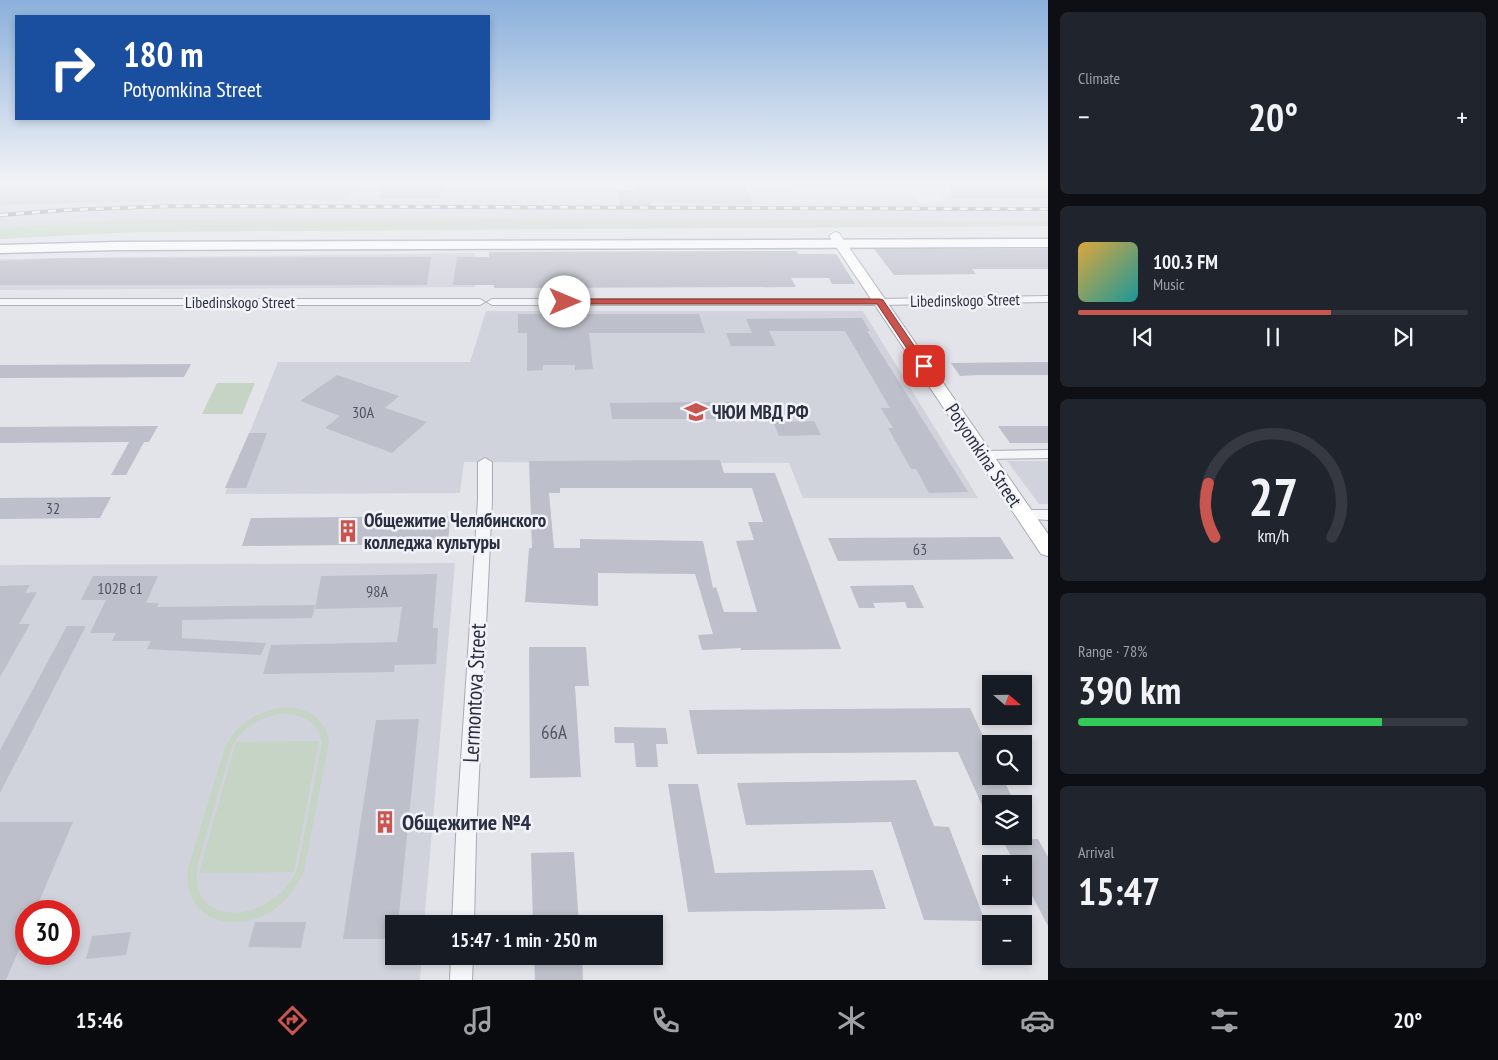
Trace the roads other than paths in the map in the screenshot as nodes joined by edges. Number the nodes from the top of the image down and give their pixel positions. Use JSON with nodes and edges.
{"nodes":[{"id":1,"x":1048,"y":234,"type":"edge"},
{"id":2,"x":838,"y":240,"type":"junction"},
{"id":3,"x":0,"y":242,"type":"edge"},
{"id":4,"x":1048,"y":243,"type":"edge"},
{"id":5,"x":0,"y":249,"type":"edge"},
{"id":6,"x":1048,"y":299,"type":"edge"},
{"id":7,"x":0,"y":302,"type":"edge"},
{"id":8,"x":480,"y":302,"type":"dead end"},
{"id":9,"x":492,"y":302,"type":"dead end"},
{"id":10,"x":880,"y":302,"type":"junction"},
{"id":11,"x":984,"y":454,"type":"junction"},
{"id":12,"x":1048,"y":454,"type":"edge"},
{"id":13,"x":485,"y":462,"type":"dead end"},
{"id":14,"x":1048,"y":514,"type":"edge"},
{"id":15,"x":1024,"y":515,"type":"junction"},
{"id":16,"x":1048,"y":549,"type":"edge"},
{"id":17,"x":463,"y":915,"type":"edge"},
{"id":18,"x":462,"y":965,"type":"edge"},
{"id":19,"x":462,"y":980,"type":"edge"}],
"edges":[{"from":1,"to":2,"type":"main road"},
{"from":2,"to":3,"type":"main road"},
{"from":2,"to":4,"type":"main road"},
{"from":2,"to":5,"type":"main road"},
{"from":2,"to":10,"type":"street","name":"Potyomkina Street"},
{"from":6,"to":10,"type":"street","name":"Libedinskogo Street"},
{"from":7,"to":8,"type":"street","name":"Libedinskogo Street"},
{"from":9,"to":10,"type":"street","name":"Libedinskogo Street"},
{"from":10,"to":11,"type":"street","name":"Potyomkina Street"},
{"from":11,"to":12,"type":"street"},
{"from":11,"to":15,"type":"street","name":"Potyomkina Street"},
{"from":13,"to":17,"type":"street","name":"Lermontova Street"},
{"from":14,"to":15,"type":"street"},
{"from":15,"to":16,"type":"street","name":"Potyomkina Street"},
{"from":18,"to":19,"type":"street"}]}
